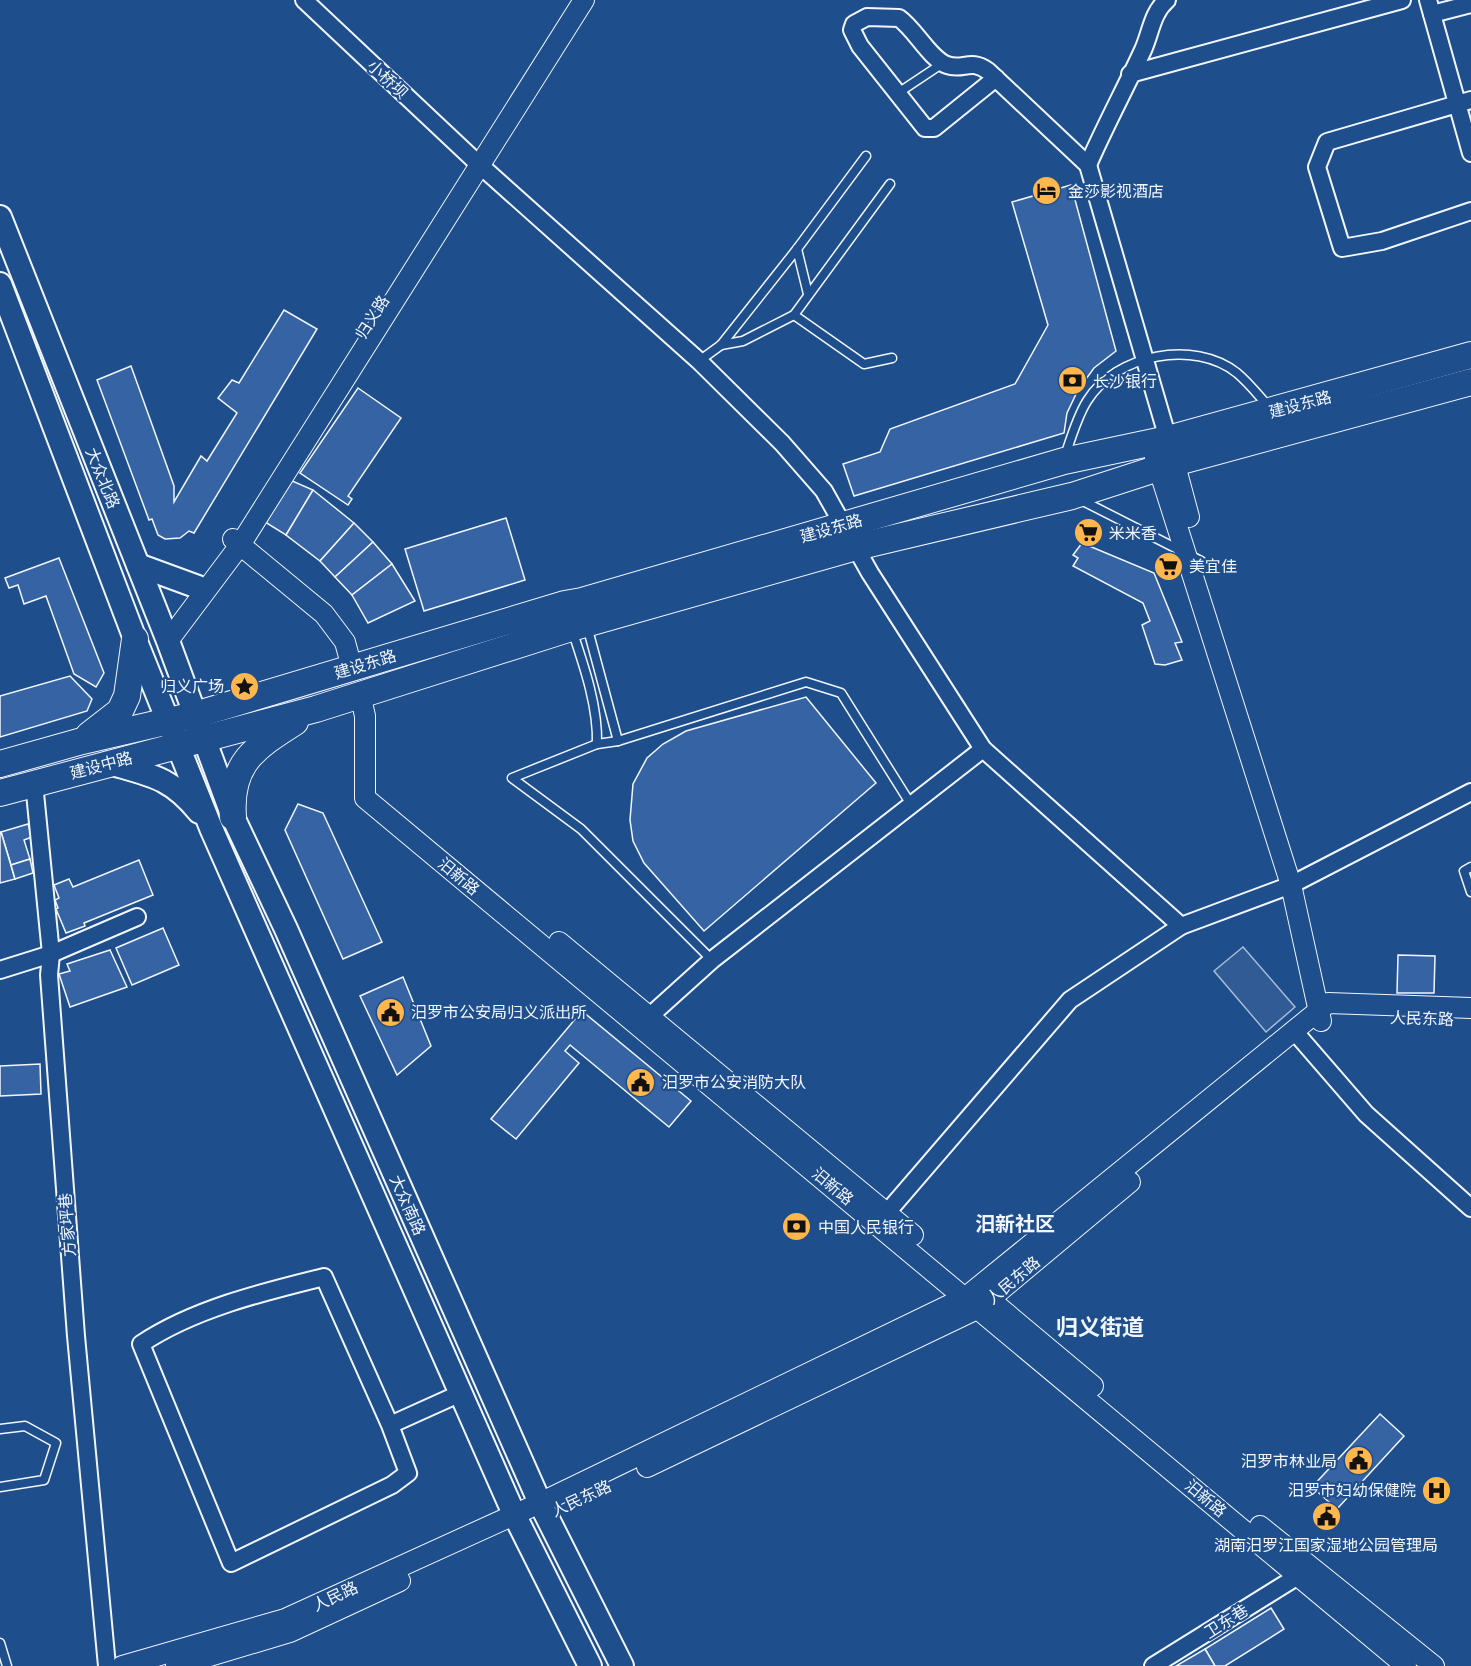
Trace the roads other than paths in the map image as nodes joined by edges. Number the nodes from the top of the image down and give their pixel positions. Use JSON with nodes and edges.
{"nodes":[{"id":1,"x":304,"y":0,"type":"edge"},
{"id":2,"x":575,"y":0,"type":"edge"},
{"id":3,"x":584,"y":0,"type":"edge"},
{"id":4,"x":1167,"y":0,"type":"edge"},
{"id":5,"x":1402,"y":0,"type":"edge"},
{"id":6,"x":1471,"y":4,"type":"edge"},
{"id":7,"x":1430,"y":7,"type":"edge"},
{"id":8,"x":943,"y":63,"type":"junction"},
{"id":9,"x":1130,"y":75,"type":"junction"},
{"id":10,"x":996,"y":78,"type":"junction"},
{"id":11,"x":898,"y":93,"type":"junction"},
{"id":12,"x":1464,"y":102,"type":"edge"},
{"id":13,"x":1471,"y":153,"type":"edge"},
{"id":14,"x":866,"y":156,"type":"dead end"},
{"id":15,"x":476,"y":161,"type":"junction"},
{"id":16,"x":1088,"y":165,"type":"junction"},
{"id":17,"x":891,"y":184,"type":"dead end"},
{"id":18,"x":1471,"y":211,"type":"edge"},
{"id":19,"x":0,"y":217,"type":"edge"},
{"id":20,"x":797,"y":249,"type":"junction"},
{"id":21,"x":0,"y":284,"type":"edge"},
{"id":22,"x":808,"y":294,"type":"junction"},
{"id":23,"x":794,"y":315,"type":"junction"},
{"id":24,"x":721,"y":345,"type":"junction"},
{"id":25,"x":1471,"y":355,"type":"edge"},
{"id":26,"x":892,"y":358,"type":"dead end"},
{"id":27,"x":1143,"y":358,"type":"junction"},
{"id":28,"x":699,"y":361,"type":"junction"},
{"id":29,"x":1471,"y":382,"type":"edge"},
{"id":30,"x":1274,"y":411,"type":"junction"},
{"id":31,"x":1163,"y":453,"type":"junction"},
{"id":32,"x":1064,"y":460,"type":"junction"},
{"id":33,"x":1072,"y":496,"type":"junction"},
{"id":34,"x":845,"y":524,"type":"junction"},
{"id":35,"x":236,"y":542,"type":"junction"},
{"id":36,"x":856,"y":548,"type":"junction"},
{"id":37,"x":1194,"y":557,"type":"junction"},
{"id":38,"x":138,"y":565,"type":"junction"},
{"id":39,"x":198,"y":587,"type":"junction"},
{"id":40,"x":576,"y":615,"type":"junction"},
{"id":41,"x":165,"y":636,"type":"junction"},
{"id":42,"x":135,"y":639,"type":"junction"},
{"id":43,"x":352,"y":668,"type":"junction"},
{"id":44,"x":360,"y":694,"type":"junction"},
{"id":45,"x":316,"y":709,"type":"junction"},
{"id":46,"x":195,"y":715,"type":"junction"},
{"id":47,"x":168,"y":720,"type":"junction"},
{"id":48,"x":203,"y":740,"type":"junction"},
{"id":49,"x":82,"y":741,"type":"junction"},
{"id":50,"x":618,"y":741,"type":"junction"},
{"id":51,"x":597,"y":744,"type":"junction"},
{"id":52,"x":177,"y":746,"type":"junction"},
{"id":53,"x":983,"y":749,"type":"junction"},
{"id":54,"x":108,"y":763,"type":"junction"},
{"id":55,"x":0,"y":764,"type":"edge"},
{"id":56,"x":34,"y":783,"type":"junction"},
{"id":57,"x":1471,"y":792,"type":"edge"},
{"id":58,"x":0,"y":793,"type":"edge"},
{"id":59,"x":912,"y":807,"type":"junction"},
{"id":60,"x":222,"y":823,"type":"junction"},
{"id":61,"x":1471,"y":867,"type":"edge"},
{"id":62,"x":1294,"y":884,"type":"junction"},
{"id":63,"x":1471,"y":892,"type":"edge"},
{"id":64,"x":137,"y":917,"type":"dead end"},
{"id":65,"x":1180,"y":926,"type":"junction"},
{"id":66,"x":51,"y":954,"type":"junction"},
{"id":67,"x":712,"y":960,"type":"junction"},
{"id":68,"x":0,"y":970,"type":"edge"},
{"id":69,"x":1471,"y":1008,"type":"edge"},
{"id":70,"x":1326,"y":1013,"type":"junction"},
{"id":71,"x":1471,"y":1020,"type":"edge"},
{"id":72,"x":646,"y":1021,"type":"junction"},
{"id":73,"x":1299,"y":1035,"type":"junction"},
{"id":74,"x":1471,"y":1208,"type":"edge"},
{"id":75,"x":882,"y":1218,"type":"junction"},
{"id":76,"x":978,"y":1298,"type":"junction"},
{"id":77,"x":461,"y":1394,"type":"junction"},
{"id":78,"x":390,"y":1425,"type":"junction"},
{"id":79,"x":0,"y":1429,"type":"edge"},
{"id":80,"x":0,"y":1486,"type":"edge"},
{"id":81,"x":543,"y":1509,"type":"junction"},
{"id":82,"x":517,"y":1521,"type":"junction"},
{"id":83,"x":1298,"y":1575,"type":"junction"},
{"id":84,"x":0,"y":1643,"type":"edge"},
{"id":85,"x":7,"y":1666,"type":"edge"},
{"id":86,"x":107,"y":1666,"type":"edge"},
{"id":87,"x":122,"y":1666,"type":"edge"},
{"id":88,"x":176,"y":1666,"type":"edge"},
{"id":89,"x":590,"y":1666,"type":"edge"},
{"id":90,"x":622,"y":1666,"type":"edge"},
{"id":91,"x":1153,"y":1666,"type":"edge"},
{"id":92,"x":1406,"y":1666,"type":"edge"},
{"id":93,"x":1434,"y":1666,"type":"edge"}],
"edges":[{"from":1,"to":15,"type":"street","name":"小桥坝"},
{"from":2,"to":15,"type":"street"},
{"from":3,"to":15,"type":"street"},
{"from":4,"to":9,"type":"street"},
{"from":5,"to":9,"type":"street"},
{"from":6,"to":7,"type":"street"},
{"from":7,"to":12,"type":"street"},
{"from":8,"to":10,"type":"street"},
{"from":8,"to":11,"type":"lane"},
{"from":8,"to":11,"type":"street"},
{"from":9,"to":16,"type":"street"},
{"from":10,"to":11,"type":"street"},
{"from":10,"to":16,"type":"street"},
{"from":12,"to":13,"type":"street"},
{"from":12,"to":18,"type":"street"},
{"from":14,"to":20,"type":"lane"},
{"from":15,"to":28,"type":"street","name":"小桥坝"},
{"from":15,"to":35,"type":"street"},
{"from":16,"to":27,"type":"street"},
{"from":17,"to":22,"type":"lane"},
{"from":19,"to":38,"type":"main road","name":"大众北路"},
{"from":20,"to":22,"type":"lane"},
{"from":20,"to":24,"type":"lane"},
{"from":21,"to":42,"type":"main road","name":"大众北路"},
{"from":22,"to":23,"type":"lane"},
{"from":23,"to":24,"type":"lane"},
{"from":23,"to":26,"type":"lane"},
{"from":24,"to":28,"type":"lane"},
{"from":25,"to":30,"type":"main road","name":"建设东路"},
{"from":27,"to":30,"type":"lane"},
{"from":27,"to":31,"type":"street"},
{"from":27,"to":32,"type":"lane"},
{"from":28,"to":34,"type":"street","name":"小桥坝"},
{"from":29,"to":31,"type":"main road","name":"建设东路"},
{"from":30,"to":31,"type":"main road","name":"建设东路"},
{"from":31,"to":32,"type":"main road","name":"建设东路"},
{"from":31,"to":33,"type":"main road","name":"建设东路"},
{"from":31,"to":37,"type":"street"},
{"from":32,"to":34,"type":"main road","name":"建设东路"},
{"from":33,"to":36,"type":"main road","name":"建设东路"},
{"from":33,"to":37,"type":"lane"},
{"from":34,"to":36,"type":"street","name":"小桥坝"},
{"from":34,"to":40,"type":"main road","name":"建设东路"},
{"from":35,"to":39,"type":"street"},
{"from":35,"to":41,"type":"street"},
{"from":35,"to":43,"type":"street"},
{"from":36,"to":40,"type":"main road","name":"建设东路"},
{"from":36,"to":53,"type":"street","name":"小桥坝"},
{"from":37,"to":62,"type":"street"},
{"from":38,"to":39,"type":"main road"},
{"from":38,"to":41,"type":"main road","name":"大众北路"},
{"from":39,"to":41,"type":"street"},
{"from":40,"to":43,"type":"main road","name":"建设东路"},
{"from":40,"to":44,"type":"main road","name":"建设东路"},
{"from":40,"to":50,"type":"lane"},
{"from":40,"to":51,"type":"lane"},
{"from":41,"to":46,"type":"main road","name":"大众北路"},
{"from":42,"to":47,"type":"main road","name":"大众北路"},
{"from":42,"to":49,"type":"main road"},
{"from":43,"to":46,"type":"main road","name":"建设东路"},
{"from":44,"to":45,"type":"main road","name":"建设东路"},
{"from":44,"to":72,"type":"street","name":"汨新路"},
{"from":45,"to":48,"type":"main road","name":"建设东路"},
{"from":45,"to":60,"type":"main road"},
{"from":46,"to":47,"type":"main road","name":"建设中路"},
{"from":46,"to":48,"type":"main road","name":"大众北路"},
{"from":47,"to":49,"type":"main road","name":"建设中路"},
{"from":47,"to":52,"type":"main road","name":"大众北路"},
{"from":48,"to":52,"type":"main road","name":"建设中路"},
{"from":48,"to":60,"type":"main road","name":"大众南路"},
{"from":49,"to":55,"type":"main road","name":"建设中路"},
{"from":50,"to":51,"type":"lane"},
{"from":50,"to":59,"type":"lane"},
{"from":51,"to":67,"type":"lane"},
{"from":52,"to":54,"type":"main road","name":"建设中路"},
{"from":52,"to":60,"type":"main road","name":"大众南路"},
{"from":53,"to":59,"type":"street"},
{"from":53,"to":65,"type":"street","name":"小桥坝"},
{"from":54,"to":56,"type":"main road","name":"建设中路"},
{"from":54,"to":60,"type":"main road"},
{"from":56,"to":58,"type":"main road","name":"建设中路"},
{"from":56,"to":66,"type":"street","name":"方家坪巷"},
{"from":57,"to":62,"type":"street"},
{"from":59,"to":67,"type":"street"},
{"from":60,"to":77,"type":"main road","name":"大众南路"},
{"from":60,"to":81,"type":"main road","name":"大众南路"},
{"from":61,"to":63,"type":"lane"},
{"from":62,"to":65,"type":"street"},
{"from":62,"to":70,"type":"street"},
{"from":64,"to":66,"type":"street"},
{"from":65,"to":75,"type":"street"},
{"from":66,"to":68,"type":"street"},
{"from":66,"to":86,"type":"street","name":"方家坪巷"},
{"from":67,"to":72,"type":"street"},
{"from":69,"to":70,"type":"street","name":"人民东路"},
{"from":70,"to":71,"type":"street","name":"人民东路"},
{"from":70,"to":73,"type":"street","name":"人民东路"},
{"from":72,"to":75,"type":"street","name":"汨新路"},
{"from":73,"to":74,"type":"street"},
{"from":73,"to":76,"type":"street","name":"人民东路"},
{"from":75,"to":76,"type":"street","name":"汨新路"},
{"from":76,"to":81,"type":"street","name":"人民东路"},
{"from":76,"to":83,"type":"street","name":"汨新路"},
{"from":76,"to":93,"type":"street"},
{"from":77,"to":78,"type":"street"},
{"from":77,"to":82,"type":"main road","name":"大众南路"},
{"from":78,"to":78,"type":"street"},
{"from":79,"to":80,"type":"lane"},
{"from":81,"to":82,"type":"street","name":"人民东路"},
{"from":81,"to":90,"type":"main road","name":"大众南路"},
{"from":82,"to":87,"type":"street","name":"人民路"},
{"from":82,"to":88,"type":"street","name":"人民路"},
{"from":82,"to":89,"type":"main road","name":"大众南路"},
{"from":83,"to":91,"type":"street","name":"卫东巷"},
{"from":83,"to":92,"type":"street","name":"汨新路"},
{"from":84,"to":85,"type":"lane"}]}
